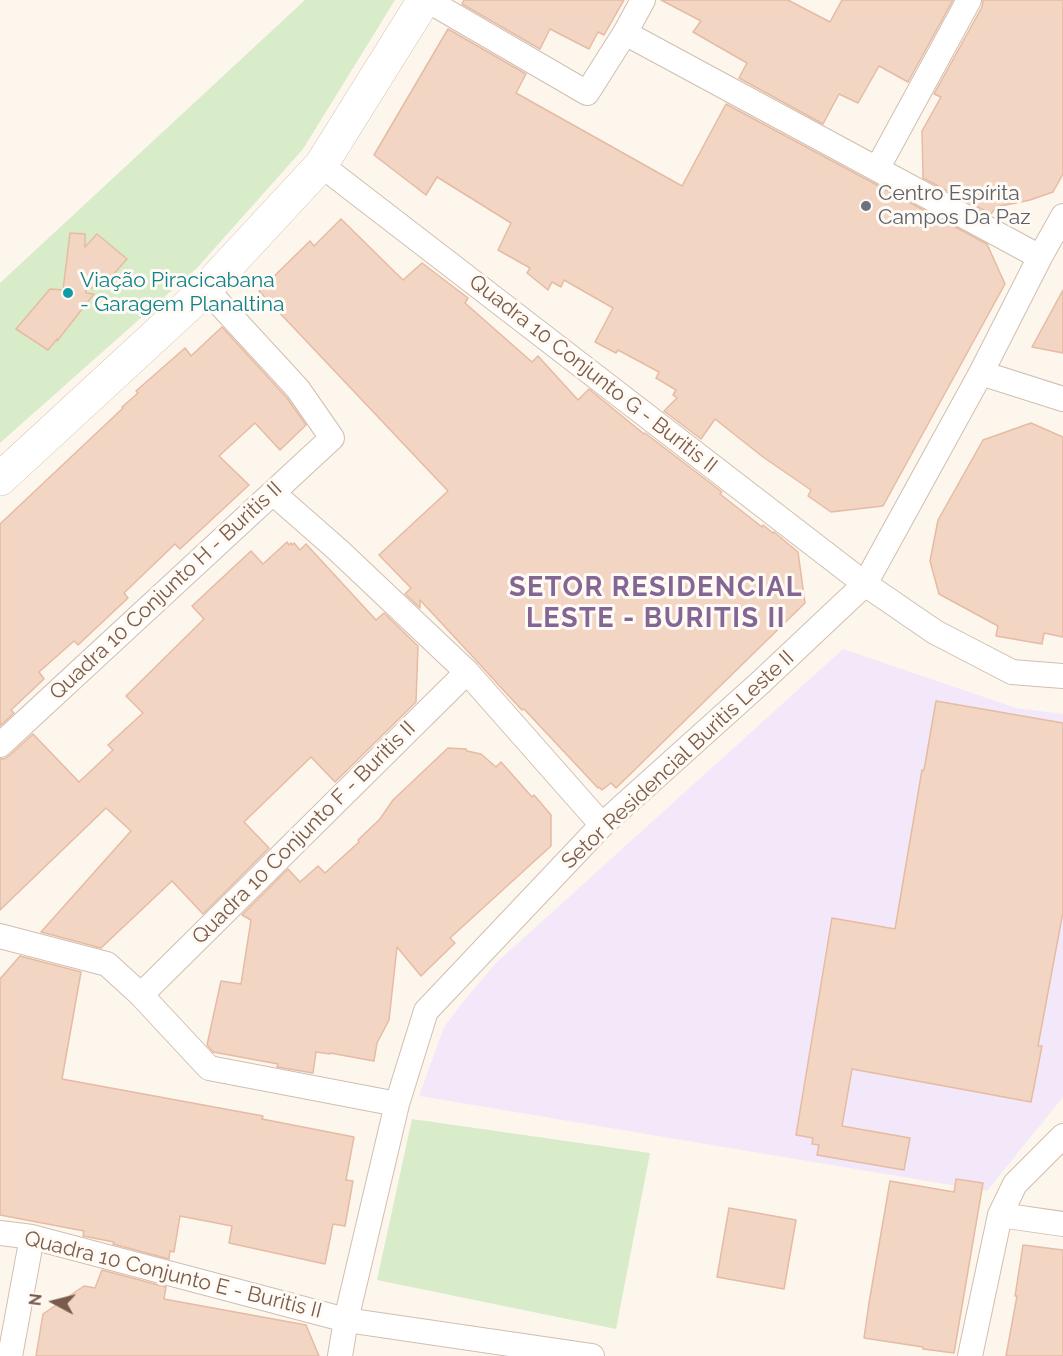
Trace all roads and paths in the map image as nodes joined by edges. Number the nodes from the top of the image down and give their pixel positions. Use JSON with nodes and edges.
{"nodes":[{"id":1,"x":425,"y":0,"type":"edge"},
{"id":2,"x":643,"y":0,"type":"edge"},
{"id":3,"x":969,"y":0,"type":"edge"},
{"id":4,"x":625,"y":33,"type":"junction"},
{"id":5,"x":321,"y":165,"type":"junction"},
{"id":6,"x":877,"y":169,"type":"junction"},
{"id":7,"x":1063,"y":216,"type":"edge"},
{"id":8,"x":1040,"y":257,"type":"junction"},
{"id":9,"x":206,"y":289,"type":"junction"},
{"id":10,"x":981,"y":373,"type":"junction"},
{"id":11,"x":1063,"y":399,"type":"edge"},
{"id":12,"x":0,"y":479,"type":"edge"},
{"id":13,"x":273,"y":493,"type":"junction"},
{"id":14,"x":866,"y":584,"type":"junction"},
{"id":15,"x":467,"y":672,"type":"junction"},
{"id":16,"x":1063,"y":676,"type":"edge"},
{"id":17,"x":0,"y":745,"type":"edge"},
{"id":18,"x":602,"y":825,"type":"junction"},
{"id":19,"x":0,"y":936,"type":"edge"},
{"id":20,"x":141,"y":995,"type":"junction"},
{"id":21,"x":397,"y":1104,"type":"junction"},
{"id":22,"x":1063,"y":1136,"type":"edge"},
{"id":23,"x":1000,"y":1215,"type":"junction"},
{"id":24,"x":1063,"y":1224,"type":"edge"},
{"id":25,"x":0,"y":1233,"type":"edge"},
{"id":26,"x":32,"y":1238,"type":"junction"},
{"id":27,"x":346,"y":1320,"type":"junction"},
{"id":28,"x":10,"y":1356,"type":"edge"},
{"id":29,"x":340,"y":1356,"type":"edge"},
{"id":30,"x":592,"y":1356,"type":"edge"},
{"id":31,"x":970,"y":1356,"type":"edge"}],
"edges":[{"from":1,"to":4,"type":"street"},
{"from":1,"to":5,"type":"street"},
{"from":2,"to":4,"type":"street"},
{"from":3,"to":6,"type":"street"},
{"from":4,"to":6,"type":"street"},
{"from":5,"to":9,"type":"street"},
{"from":5,"to":14,"type":"street","name":"Quadra 10 Conjunto G - Buritis II"},
{"from":6,"to":8,"type":"street"},
{"from":7,"to":8,"type":"street","name":"Setor Residencial Buritis Leste II"},
{"from":8,"to":10,"type":"street","name":"Setor Residencial Buritis Leste II"},
{"from":9,"to":12,"type":"street"},
{"from":9,"to":13,"type":"street","name":"Quadra 10 Conjunto H - Buritis II"},
{"from":10,"to":11,"type":"street"},
{"from":10,"to":14,"type":"street","name":"Setor Residencial Buritis Leste II"},
{"from":13,"to":15,"type":"street"},
{"from":13,"to":17,"type":"street","name":"Quadra 10 Conjunto H - Buritis II"},
{"from":14,"to":16,"type":"street","name":"Quadra 10 Conjunto G - Buritis II"},
{"from":14,"to":18,"type":"street","name":"Setor Residencial Buritis Leste II"},
{"from":15,"to":18,"type":"street"},
{"from":15,"to":20,"type":"street","name":"Quadra 10 Conjunto F - Buritis II"},
{"from":18,"to":21,"type":"street","name":"Setor Residencial Buritis Leste II"},
{"from":19,"to":20,"type":"street"},
{"from":20,"to":21,"type":"street"},
{"from":21,"to":27,"type":"street","name":"Setor Residencial Buritis Leste II"},
{"from":22,"to":23,"type":"street"},
{"from":23,"to":24,"type":"street"},
{"from":23,"to":31,"type":"street"},
{"from":25,"to":26,"type":"street","name":"Quadra 10 Conjunto E - Buritis II"},
{"from":26,"to":27,"type":"street","name":"Quadra 10 Conjunto E - Buritis II"},
{"from":26,"to":28,"type":"street"},
{"from":27,"to":29,"type":"street","name":"Setor Residencial Buritis Leste II"},
{"from":27,"to":30,"type":"street"}]}
